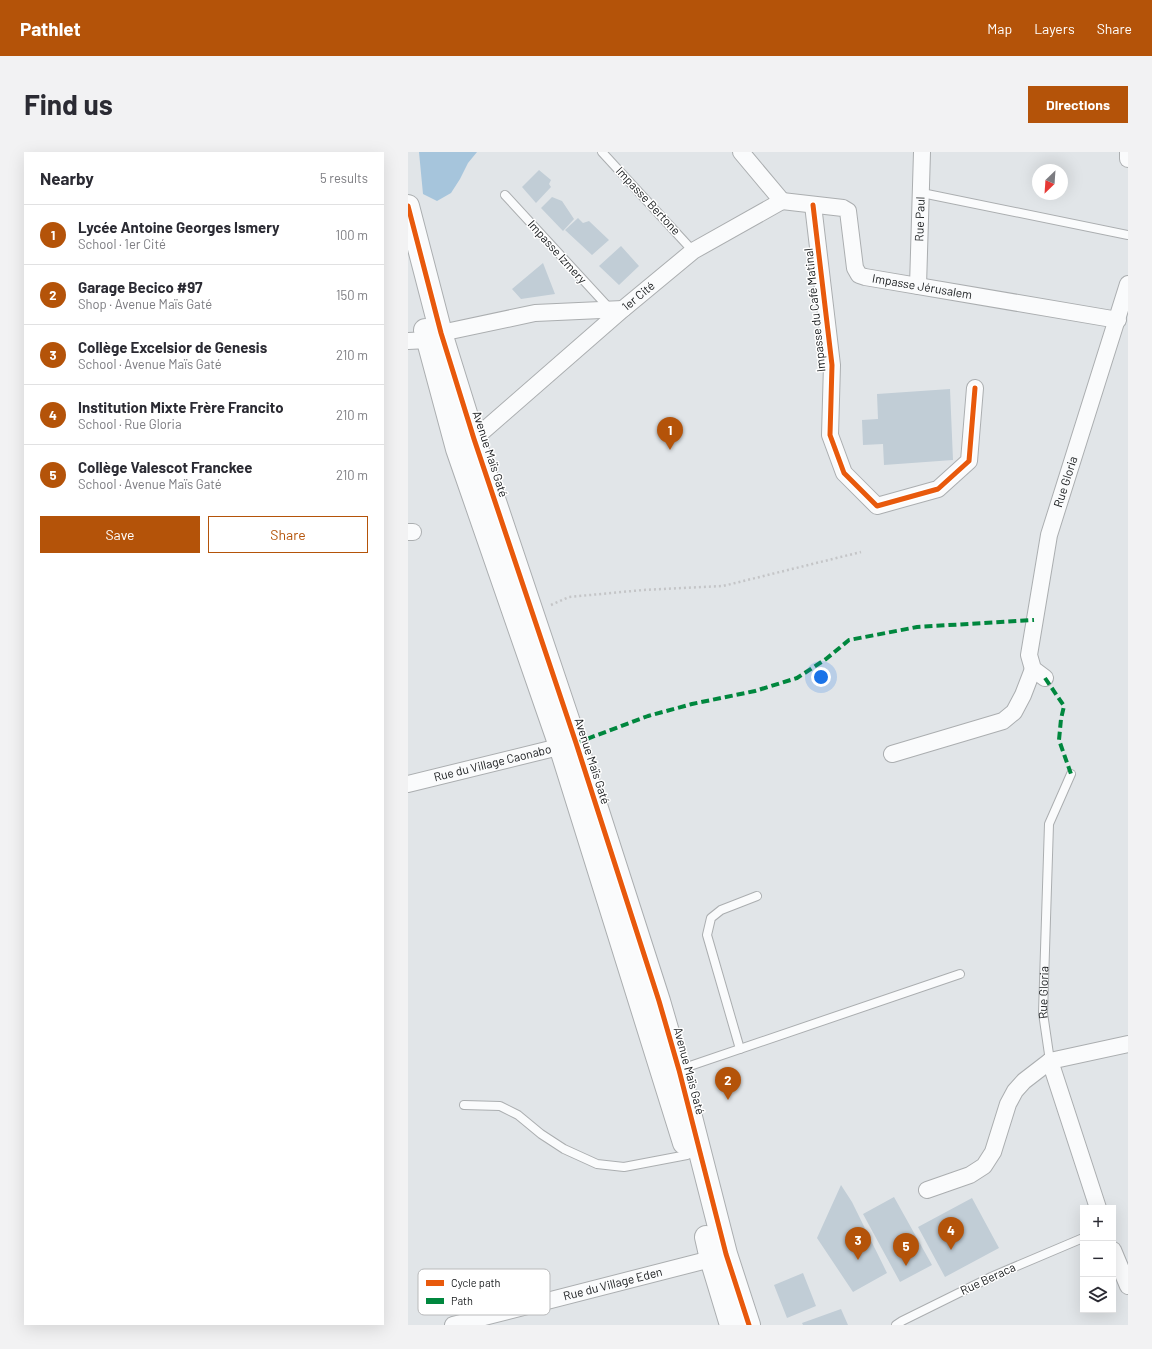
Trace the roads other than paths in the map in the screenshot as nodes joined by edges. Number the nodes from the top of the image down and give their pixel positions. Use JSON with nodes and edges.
{"nodes":[{"id":1,"x":602,"y":152,"type":"edge"},
{"id":2,"x":741,"y":152,"type":"edge"},
{"id":3,"x":922,"y":152,"type":"edge"},
{"id":4,"x":1128,"y":152,"type":"edge"},
{"id":5,"x":1128,"y":159,"type":"edge"},
{"id":6,"x":922,"y":192,"type":"junction"},
{"id":7,"x":505,"y":195,"type":"dead end"},
{"id":8,"x":782,"y":201,"type":"junction"},
{"id":9,"x":814,"y":205,"type":"junction"},
{"id":10,"x":408,"y":206,"type":"edge"},
{"id":11,"x":1128,"y":235,"type":"edge"},
{"id":12,"x":693,"y":251,"type":"junction"},
{"id":13,"x":408,"y":267,"type":"edge"},
{"id":14,"x":1128,"y":284,"type":"edge"},
{"id":15,"x":918,"y":286,"type":"junction"},
{"id":16,"x":616,"y":309,"type":"junction"},
{"id":17,"x":1118,"y":320,"type":"junction"},
{"id":18,"x":426,"y":338,"type":"edge"},
{"id":19,"x":975,"y":388,"type":"dead end"},
{"id":20,"x":465,"y":444,"type":"junction"},
{"id":21,"x":568,"y":744,"type":"junction"},
{"id":22,"x":892,"y":754,"type":"dead end"},
{"id":23,"x":1071,"y":774,"type":"dead end"},
{"id":24,"x":408,"y":784,"type":"edge"},
{"id":25,"x":756,"y":896,"type":"dead end"},
{"id":26,"x":960,"y":974,"type":"dead end"},
{"id":27,"x":1128,"y":1044,"type":"edge"},
{"id":28,"x":740,"y":1049,"type":"junction"},
{"id":29,"x":1050,"y":1061,"type":"junction"},
{"id":30,"x":679,"y":1070,"type":"junction"},
{"id":31,"x":464,"y":1105,"type":"dead end"},
{"id":32,"x":687,"y":1155,"type":"junction"},
{"id":33,"x":927,"y":1190,"type":"dead end"},
{"id":34,"x":1097,"y":1205,"type":"edge"},
{"id":35,"x":1080,"y":1239,"type":"edge"},
{"id":36,"x":719,"y":1256,"type":"junction"},
{"id":37,"x":1116,"y":1257,"type":"edge"},
{"id":38,"x":1128,"y":1286,"type":"edge"},
{"id":39,"x":550,"y":1300,"type":"edge"},
{"id":40,"x":492,"y":1315,"type":"edge"},
{"id":41,"x":453,"y":1325,"type":"edge"},
{"id":42,"x":731,"y":1325,"type":"edge"},
{"id":43,"x":749,"y":1325,"type":"edge"},
{"id":44,"x":896,"y":1325,"type":"edge"}],
"edges":[{"from":1,"to":12,"type":"lane","name":"Impasse Bertone"},
{"from":2,"to":8,"type":"street"},
{"from":3,"to":6,"type":"street","name":"Rue Paul"},
{"from":4,"to":5,"type":"street"},
{"from":6,"to":11,"type":"lane"},
{"from":6,"to":15,"type":"street","name":"Rue Paul"},
{"from":7,"to":16,"type":"lane","name":"Impasse Izmery"},
{"from":8,"to":9,"type":"street","name":"Impasse Jérusalem"},
{"from":8,"to":12,"type":"street","name":"1er Cité"},
{"from":9,"to":15,"type":"street","name":"Impasse Jérusalem"},
{"from":9,"to":19,"type":"street","name":"Impasse du Café Matinal"},
{"from":10,"to":18,"type":"street","name":"Avenue Maïs Gaté"},
{"from":12,"to":16,"type":"street","name":"1er Cité"},
{"from":13,"to":18,"type":"street","name":"Avenue Maïs Gaté"},
{"from":14,"to":17,"type":"street","name":"Rue Gloria"},
{"from":15,"to":17,"type":"street","name":"Impasse Jérusalem"},
{"from":16,"to":18,"type":"street"},
{"from":16,"to":20,"type":"street","name":"1er Cité"},
{"from":17,"to":22,"type":"street","name":"Rue Gloria"},
{"from":18,"to":20,"type":"street","name":"Avenue Maïs Gaté"},
{"from":20,"to":21,"type":"street","name":"Avenue Maïs Gaté"},
{"from":20,"to":21,"type":"street","name":"Avenue Maïs Gaté"},
{"from":21,"to":24,"type":"street","name":"Rue du Village Caonabo"},
{"from":21,"to":30,"type":"street","name":"Avenue Maïs Gaté"},
{"from":21,"to":32,"type":"street","name":"Avenue Maïs Gaté"},
{"from":23,"to":29,"type":"lane","name":"Rue Gloria"},
{"from":25,"to":28,"type":"lane"},
{"from":26,"to":28,"type":"lane"},
{"from":27,"to":29,"type":"street"},
{"from":28,"to":30,"type":"lane"},
{"from":29,"to":33,"type":"street"},
{"from":29,"to":34,"type":"street","name":"Rue Gloria"},
{"from":30,"to":36,"type":"street","name":"Avenue Maïs Gaté"},
{"from":31,"to":32,"type":"lane"},
{"from":32,"to":36,"type":"street","name":"Avenue Maïs Gaté"},
{"from":35,"to":44,"type":"lane","name":"Rue Beraca"},
{"from":36,"to":39,"type":"street","name":"Rue du Village Eden"},
{"from":36,"to":42,"type":"street","name":"Avenue Maïs Gaté"},
{"from":36,"to":43,"type":"street","name":"Avenue Maïs Gaté"},
{"from":37,"to":38,"type":"street"},
{"from":40,"to":41,"type":"street","name":"Rue du Village Eden"}]}
